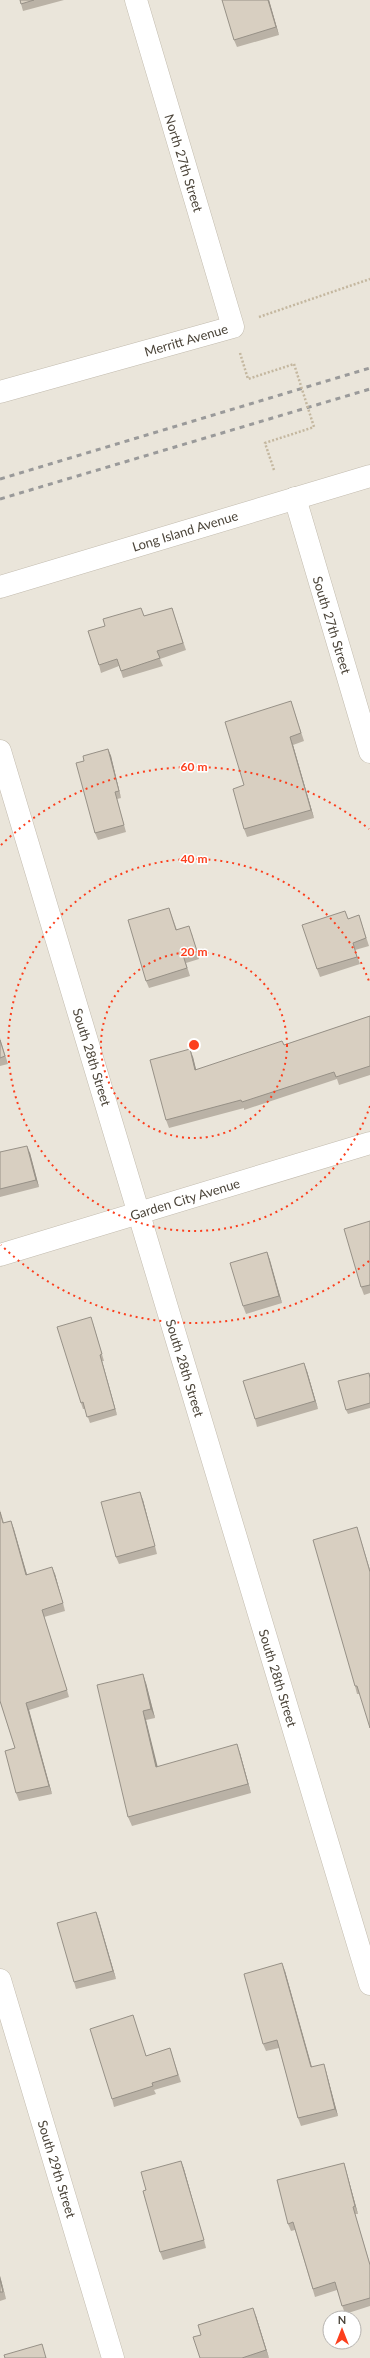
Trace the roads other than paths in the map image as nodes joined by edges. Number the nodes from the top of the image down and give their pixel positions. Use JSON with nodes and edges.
{"nodes":[{"id":1,"x":136,"y":0,"type":"edge"},
{"id":2,"x":233,"y":327,"type":"joint"},
{"id":3,"x":0,"y":392,"type":"edge"},
{"id":4,"x":370,"y":476,"type":"edge"},
{"id":5,"x":295,"y":498,"type":"junction"},
{"id":6,"x":0,"y":587,"type":"edge"},
{"id":7,"x":0,"y":751,"type":"edge"},
{"id":8,"x":370,"y":752,"type":"edge"},
{"id":9,"x":370,"y":1143,"type":"edge"},
{"id":10,"x":139,"y":1213,"type":"junction"},
{"id":11,"x":0,"y":1255,"type":"edge"},
{"id":12,"x":0,"y":1980,"type":"edge"},
{"id":13,"x":370,"y":1984,"type":"edge"},
{"id":14,"x":113,"y":2358,"type":"edge"}],
"edges":[{"from":1,"to":2,"type":"street","name":"North 27th Street"},
{"from":2,"to":3,"type":"street","name":"Merritt Avenue"},
{"from":4,"to":5,"type":"street","name":"Long Island Avenue"},
{"from":5,"to":6,"type":"street","name":"Long Island Avenue"},
{"from":5,"to":8,"type":"street","name":"South 27th Street"},
{"from":7,"to":10,"type":"street","name":"South 28th Street"},
{"from":9,"to":10,"type":"street","name":"Garden City Avenue"},
{"from":10,"to":11,"type":"street","name":"Garden City Avenue"},
{"from":10,"to":13,"type":"street","name":"South 28th Street"},
{"from":12,"to":14,"type":"street","name":"South 29th Street"}]}
